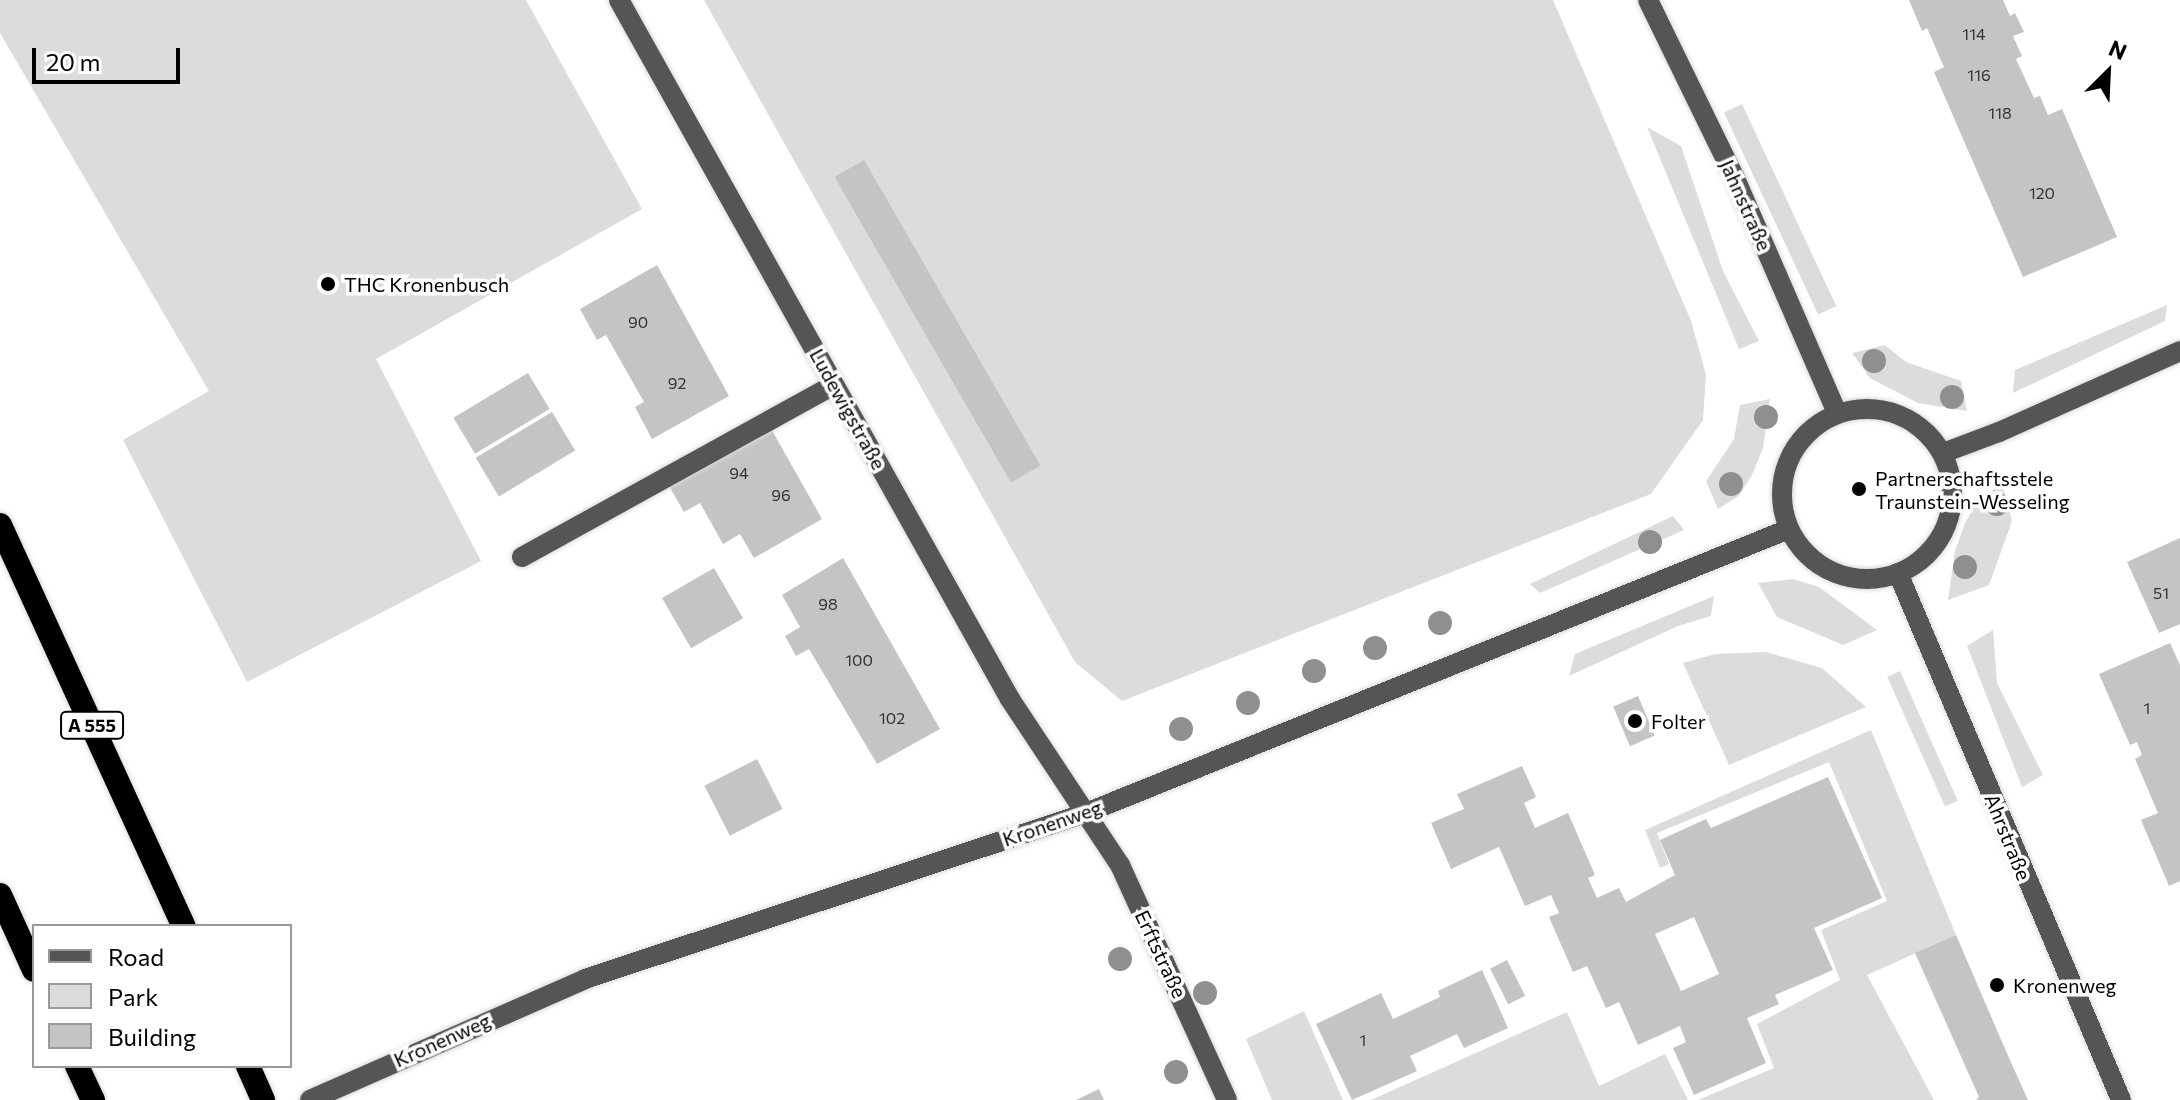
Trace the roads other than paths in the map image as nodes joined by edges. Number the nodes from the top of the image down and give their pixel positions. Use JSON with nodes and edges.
{"nodes":[{"id":1,"x":619,"y":0,"type":"edge"},
{"id":2,"x":1648,"y":0,"type":"edge"},
{"id":3,"x":2180,"y":351,"type":"edge"},
{"id":4,"x":834,"y":385,"type":"junction"},
{"id":5,"x":1837,"y":413,"type":"junction"},
{"id":6,"x":1943,"y":453,"type":"junction"},
{"id":7,"x":0,"y":525,"type":"edge"},
{"id":8,"x":1789,"y":529,"type":"junction"},
{"id":9,"x":522,"y":557,"type":"dead end"},
{"id":10,"x":1898,"y":573,"type":"junction"},
{"id":11,"x":1086,"y":813,"type":"junction"},
{"id":12,"x":0,"y":895,"type":"edge"},
{"id":13,"x":183,"y":924,"type":"edge"},
{"id":14,"x":32,"y":966,"type":"edge"},
{"id":15,"x":78,"y":1068,"type":"edge"},
{"id":16,"x":249,"y":1068,"type":"edge"},
{"id":17,"x":2117,"y":1098,"type":"edge"},
{"id":18,"x":93,"y":1100,"type":"edge"},
{"id":19,"x":263,"y":1100,"type":"edge"},
{"id":20,"x":310,"y":1100,"type":"edge"},
{"id":21,"x":1227,"y":1100,"type":"edge"}],
"edges":[{"from":1,"to":4,"type":"street","name":"Ludewigstraße"},
{"from":2,"to":5,"type":"street","name":"Jahnstraße"},
{"from":3,"to":6,"type":"street"},
{"from":4,"to":9,"type":"street"},
{"from":4,"to":11,"type":"street","name":"Ludewigstraße"},
{"from":5,"to":6,"type":"street"},
{"from":5,"to":8,"type":"street"},
{"from":6,"to":10,"type":"street"},
{"from":7,"to":13,"type":"highway","number":"A 555"},
{"from":8,"to":10,"type":"street"},
{"from":8,"to":11,"type":"street","name":"Kronenweg"},
{"from":10,"to":17,"type":"street","name":"Ahrstraße"},
{"from":11,"to":20,"type":"street","name":"Kronenweg"},
{"from":11,"to":21,"type":"street","name":"Erftstraße"},
{"from":12,"to":14,"type":"highway"},
{"from":15,"to":18,"type":"highway"},
{"from":16,"to":19,"type":"highway"}]}
